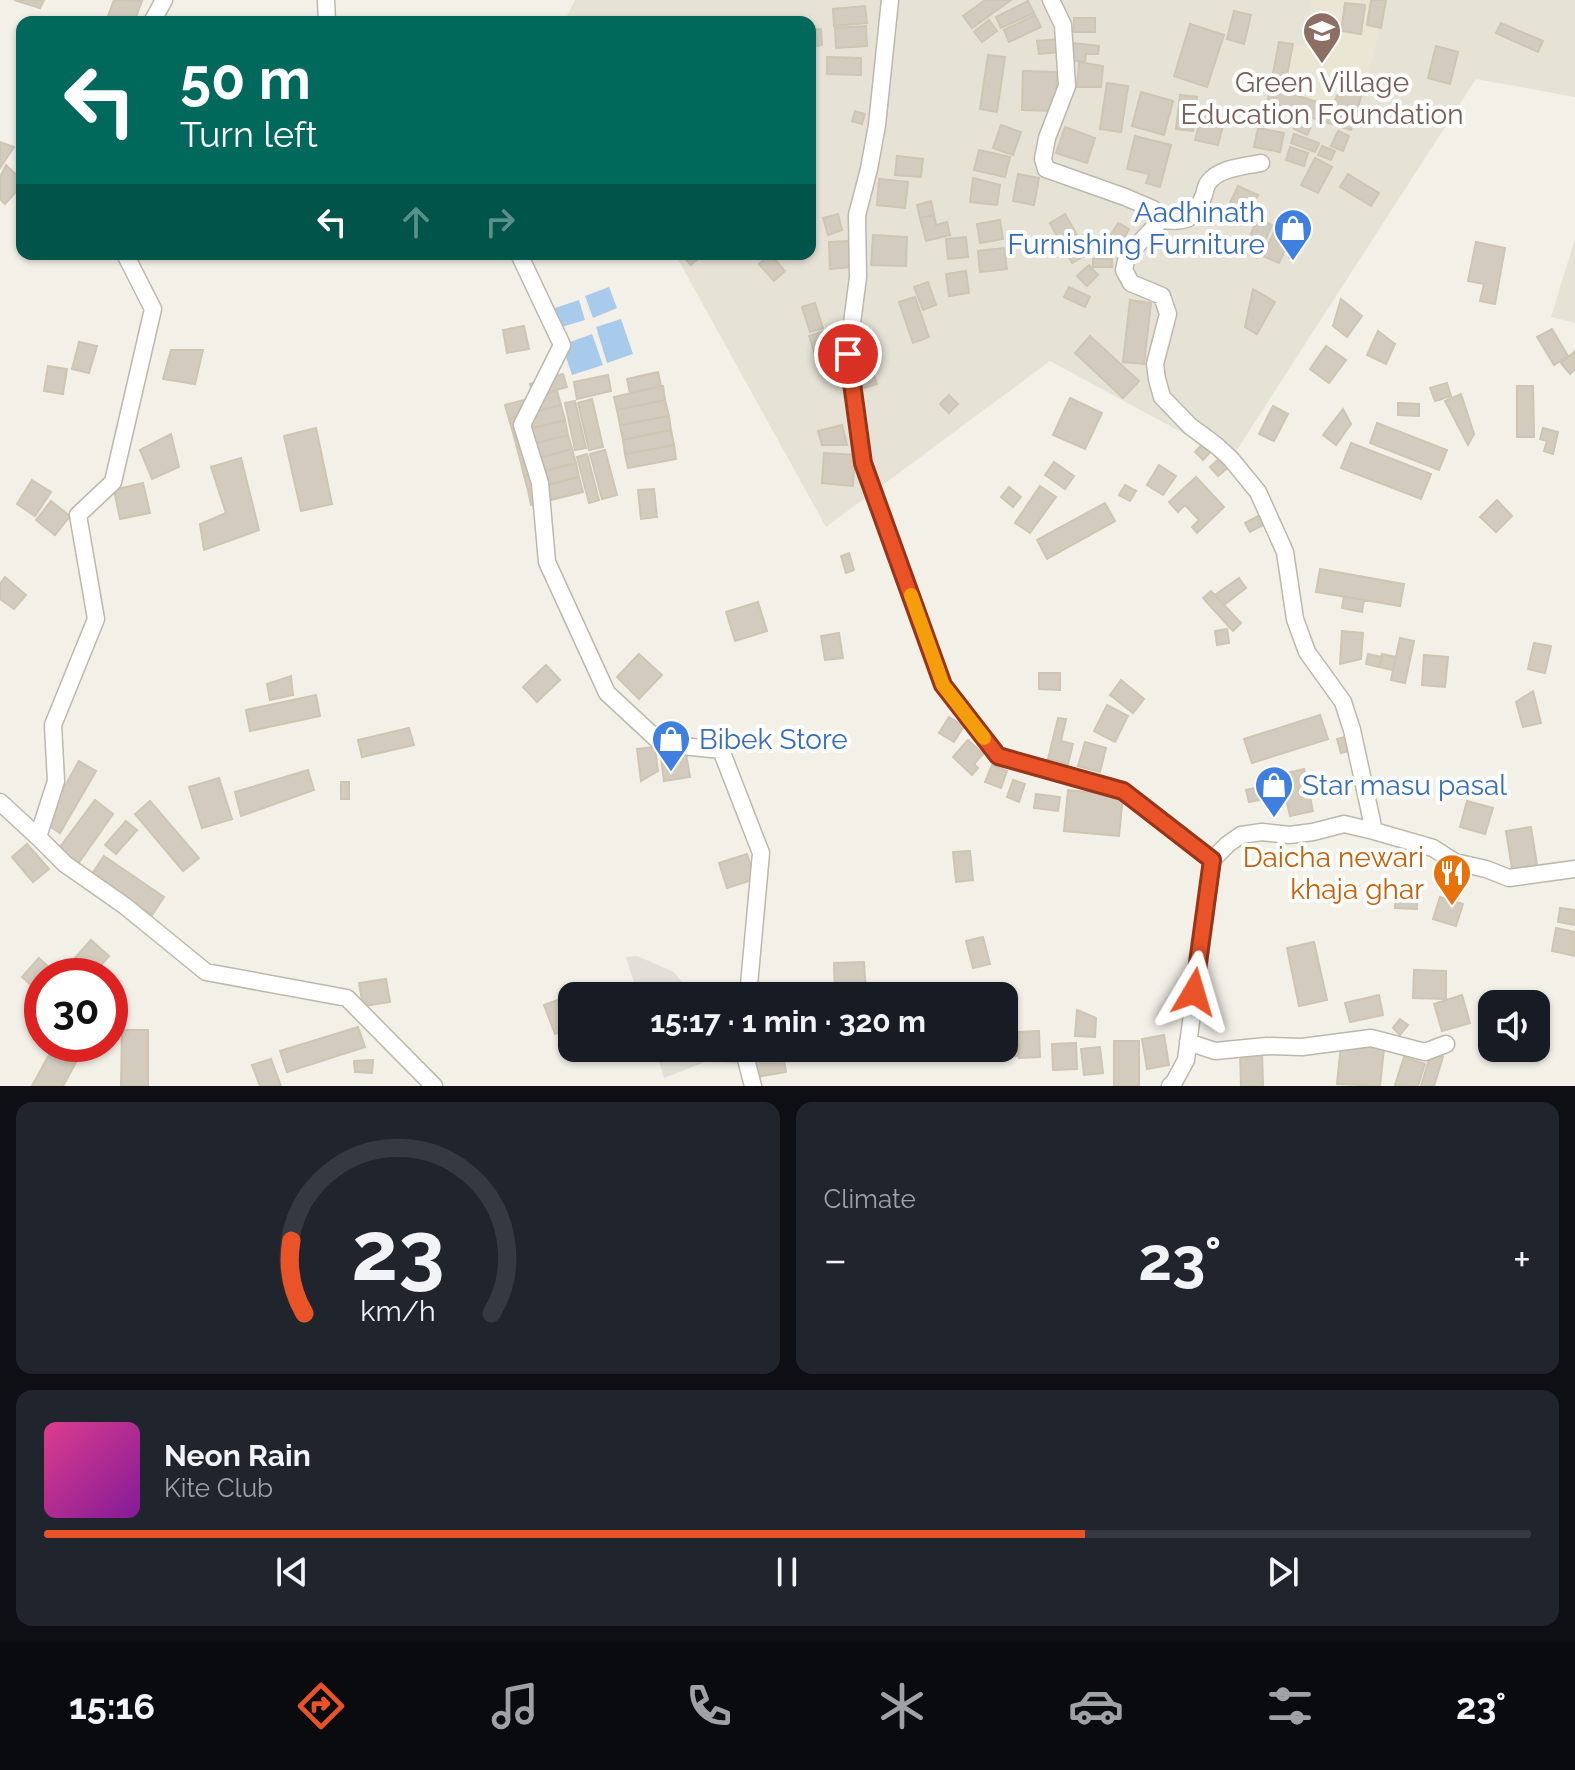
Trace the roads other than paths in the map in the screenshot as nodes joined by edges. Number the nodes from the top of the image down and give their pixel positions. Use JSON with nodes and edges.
{"nodes":[{"id":1,"x":890,"y":0,"type":"edge"},
{"id":2,"x":1051,"y":0,"type":"edge"},
{"id":3,"x":1261,"y":163,"type":"dead end"},
{"id":4,"x":1161,"y":220,"type":"junction"},
{"id":5,"x":128,"y":260,"type":"edge"},
{"id":6,"x":522,"y":260,"type":"edge"},
{"id":7,"x":0,"y":802,"type":"edge"},
{"id":8,"x":1374,"y":831,"type":"junction"},
{"id":9,"x":38,"y":837,"type":"junction"},
{"id":10,"x":1212,"y":860,"type":"junction"},
{"id":11,"x":1575,"y":869,"type":"edge"},
{"id":12,"x":749,"y":982,"type":"edge"},
{"id":13,"x":1188,"y":1042,"type":"junction"},
{"id":14,"x":1446,"y":1044,"type":"dead end"},
{"id":15,"x":747,"y":1062,"type":"edge"},
{"id":16,"x":434,"y":1086,"type":"edge"},
{"id":17,"x":753,"y":1086,"type":"edge"},
{"id":18,"x":1170,"y":1086,"type":"edge"}],
"edges":[{"from":1,"to":10,"type":"street"},
{"from":2,"to":4,"type":"street"},
{"from":3,"to":4,"type":"street"},
{"from":4,"to":8,"type":"street"},
{"from":5,"to":9,"type":"street"},
{"from":6,"to":12,"type":"street"},
{"from":7,"to":9,"type":"street"},
{"from":8,"to":10,"type":"street"},
{"from":8,"to":11,"type":"street"},
{"from":9,"to":16,"type":"street"},
{"from":10,"to":13,"type":"street"},
{"from":13,"to":14,"type":"street"},
{"from":13,"to":18,"type":"street"},
{"from":15,"to":17,"type":"street"}]}
